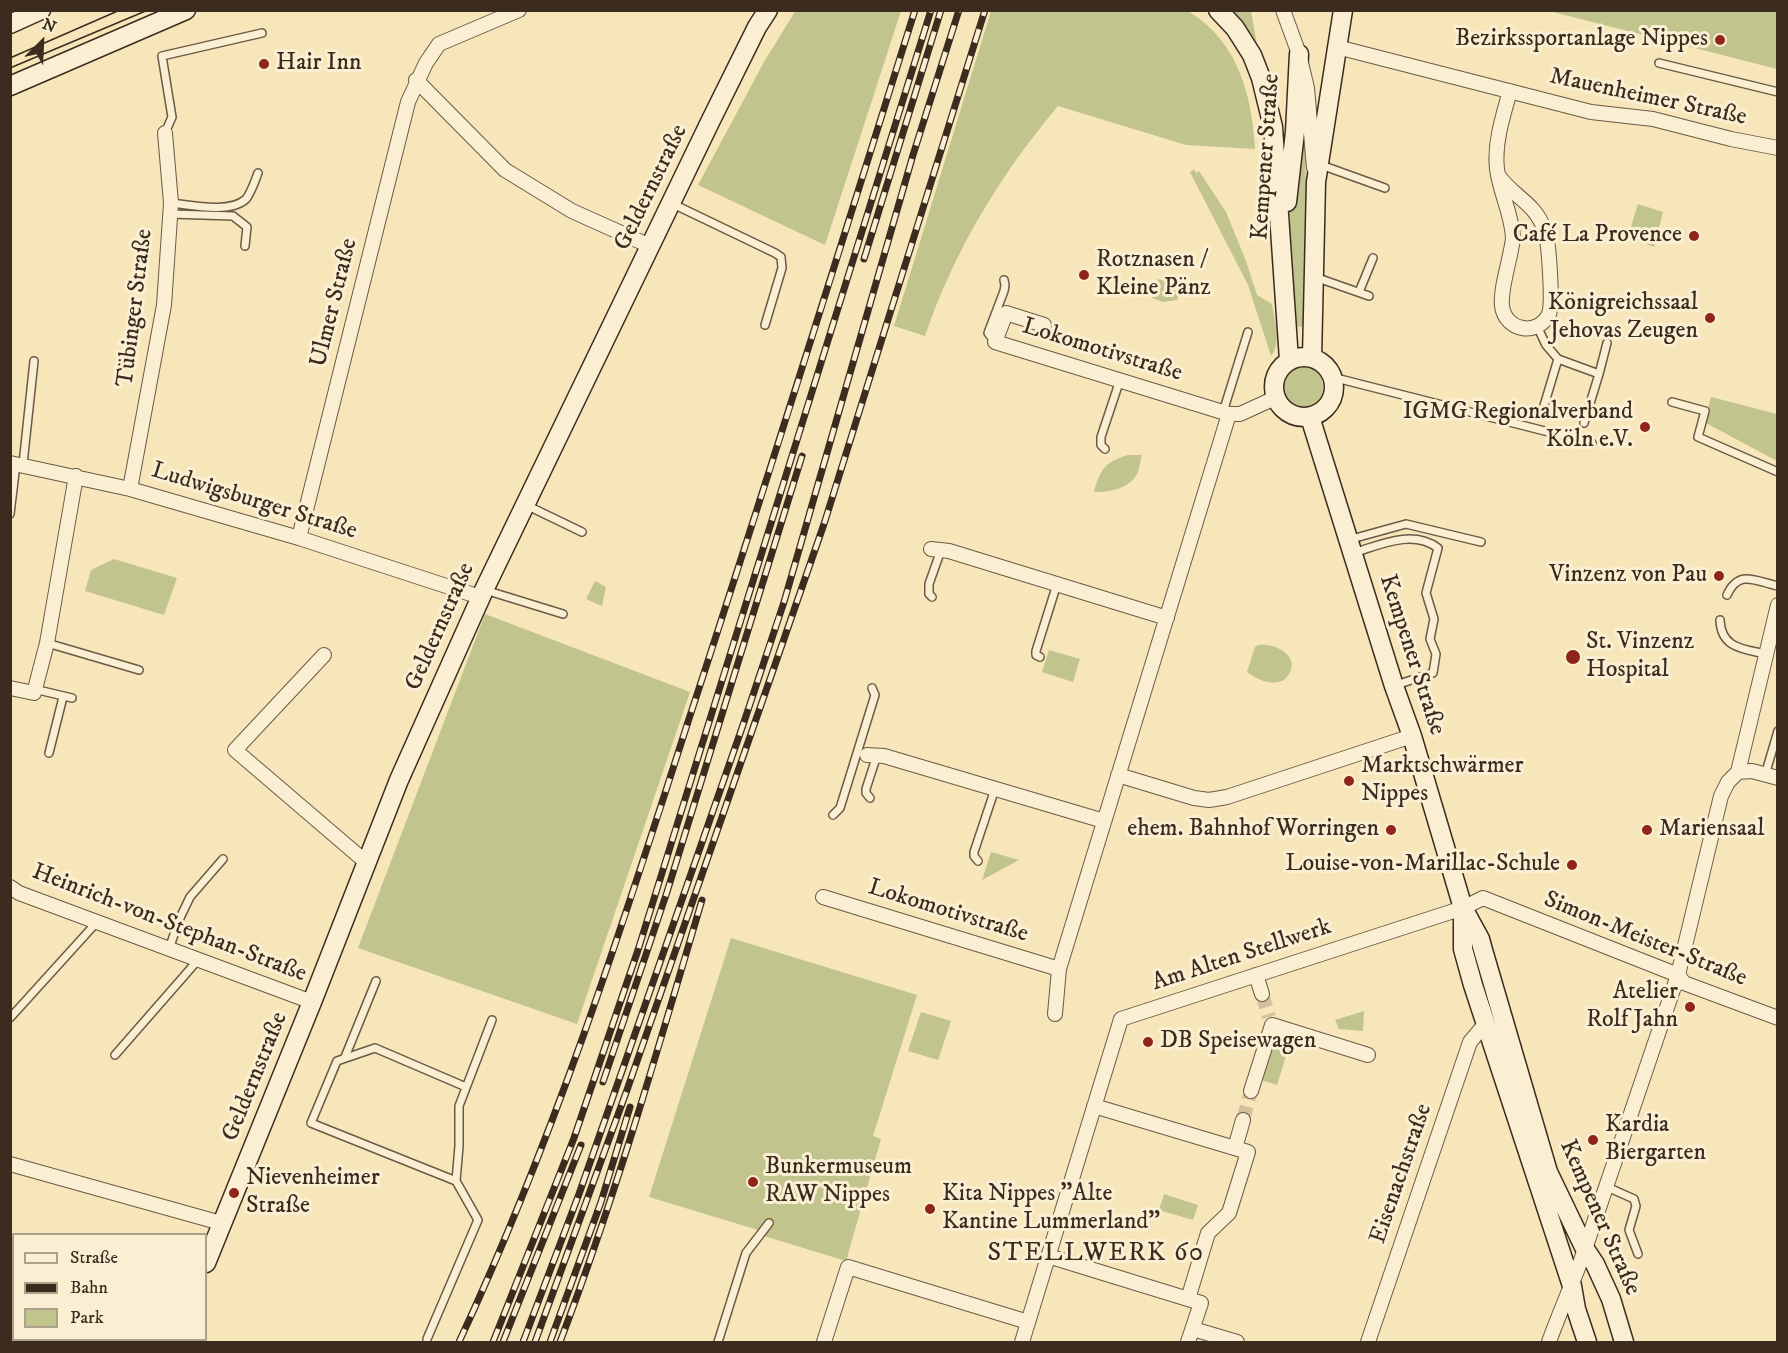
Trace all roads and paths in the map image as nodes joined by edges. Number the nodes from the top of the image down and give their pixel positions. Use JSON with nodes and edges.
{"nodes":[{"id":1,"x":41,"y":10,"type":"edge"},
{"id":2,"x":186,"y":10,"type":"edge"},
{"id":3,"x":519,"y":10,"type":"edge"},
{"id":4,"x":768,"y":10,"type":"edge"},
{"id":5,"x":1218,"y":10,"type":"edge"},
{"id":6,"x":1283,"y":10,"type":"edge"},
{"id":7,"x":1343,"y":10,"type":"edge"},
{"id":8,"x":760,"y":19,"type":"edge"},
{"id":9,"x":10,"y":24,"type":"edge"},
{"id":10,"x":262,"y":33,"type":"dead end"},
{"id":11,"x":1337,"y":47,"type":"junction"},
{"id":12,"x":1299,"y":54,"type":"junction"},
{"id":13,"x":1659,"y":63,"type":"dead end"},
{"id":14,"x":417,"y":80,"type":"junction"},
{"id":15,"x":10,"y":86,"type":"edge"},
{"id":16,"x":1510,"y":91,"type":"junction"},
{"id":17,"x":1778,"y":92,"type":"edge"},
{"id":18,"x":165,"y":133,"type":"joint"},
{"id":19,"x":1778,"y":148,"type":"edge"},
{"id":20,"x":258,"y":173,"type":"dead end"},
{"id":21,"x":1317,"y":173,"type":"junction"},
{"id":22,"x":1498,"y":175,"type":"junction"},
{"id":23,"x":1385,"y":188,"type":"dead end"},
{"id":24,"x":672,"y":203,"type":"junction"},
{"id":25,"x":171,"y":208,"type":"junction"},
{"id":26,"x":245,"y":246,"type":"dead end"},
{"id":27,"x":650,"y":246,"type":"junction"},
{"id":28,"x":1373,"y":258,"type":"dead end"},
{"id":29,"x":1283,"y":264,"type":"junction"},
{"id":30,"x":1315,"y":277,"type":"junction"},
{"id":31,"x":1004,"y":280,"type":"dead end"},
{"id":32,"x":1359,"y":292,"type":"junction"},
{"id":33,"x":1369,"y":296,"type":"dead end"},
{"id":34,"x":765,"y":325,"type":"dead end"},
{"id":35,"x":1044,"y":325,"type":"dead end"},
{"id":36,"x":1537,"y":326,"type":"junction"},
{"id":37,"x":1248,"y":332,"type":"dead end"},
{"id":38,"x":995,"y":342,"type":"junction"},
{"id":39,"x":1607,"y":343,"type":"dead end"},
{"id":40,"x":1312,"y":358,"type":"junction"},
{"id":41,"x":1558,"y":359,"type":"junction"},
{"id":42,"x":1290,"y":360,"type":"junction"},
{"id":43,"x":34,"y":361,"type":"dead end"},
{"id":44,"x":1599,"y":374,"type":"junction"},
{"id":45,"x":1332,"y":377,"type":"junction"},
{"id":46,"x":1120,"y":380,"type":"junction"},
{"id":47,"x":1275,"y":398,"type":"junction"},
{"id":48,"x":1672,"y":402,"type":"dead end"},
{"id":49,"x":1543,"y":409,"type":"dead end"},
{"id":50,"x":1226,"y":413,"type":"junction"},
{"id":51,"x":1310,"y":417,"type":"junction"},
{"id":52,"x":1584,"y":423,"type":"dead end"},
{"id":53,"x":1592,"y":443,"type":"dead end"},
{"id":54,"x":1104,"y":449,"type":"dead end"},
{"id":55,"x":17,"y":464,"type":"edge"},
{"id":56,"x":1778,"y":472,"type":"edge"},
{"id":57,"x":76,"y":476,"type":"junction"},
{"id":58,"x":130,"y":489,"type":"junction"},
{"id":59,"x":524,"y":504,"type":"junction"},
{"id":60,"x":10,"y":514,"type":"edge"},
{"id":61,"x":582,"y":532,"type":"dead end"},
{"id":62,"x":299,"y":538,"type":"junction"},
{"id":63,"x":1481,"y":542,"type":"dead end"},
{"id":64,"x":1351,"y":547,"type":"junction"},
{"id":65,"x":936,"y":550,"type":"joint"},
{"id":66,"x":1057,"y":584,"type":"junction"},
{"id":67,"x":1778,"y":586,"type":"edge"},
{"id":68,"x":482,"y":594,"type":"junction"},
{"id":69,"x":1727,"y":595,"type":"dead end"},
{"id":70,"x":932,"y":597,"type":"dead end"},
{"id":71,"x":1778,"y":605,"type":"edge"},
{"id":72,"x":563,"y":614,"type":"dead end"},
{"id":73,"x":1167,"y":618,"type":"junction"},
{"id":74,"x":1720,"y":620,"type":"dead end"},
{"id":75,"x":47,"y":643,"type":"junction"},
{"id":76,"x":1766,"y":654,"type":"junction"},
{"id":77,"x":324,"y":655,"type":"dead end"},
{"id":78,"x":1040,"y":657,"type":"dead end"},
{"id":79,"x":139,"y":670,"type":"dead end"},
{"id":80,"x":1394,"y":686,"type":"junction"},
{"id":81,"x":10,"y":688,"type":"edge"},
{"id":82,"x":872,"y":688,"type":"dead end"},
{"id":83,"x":34,"y":690,"type":"junction"},
{"id":84,"x":63,"y":697,"type":"junction"},
{"id":85,"x":72,"y":699,"type":"dead end"},
{"id":86,"x":1778,"y":731,"type":"edge"},
{"id":87,"x":1412,"y":736,"type":"junction"},
{"id":88,"x":49,"y":753,"type":"dead end"},
{"id":89,"x":863,"y":753,"type":"junction"},
{"id":90,"x":1738,"y":772,"type":"junction"},
{"id":91,"x":1118,"y":775,"type":"junction"},
{"id":92,"x":1771,"y":776,"type":"edge"},
{"id":93,"x":995,"y":789,"type":"junction"},
{"id":94,"x":870,"y":798,"type":"dead end"},
{"id":95,"x":833,"y":815,"type":"dead end"},
{"id":96,"x":1104,"y":822,"type":"junction"},
{"id":97,"x":223,"y":859,"type":"dead end"},
{"id":98,"x":978,"y":861,"type":"dead end"},
{"id":99,"x":367,"y":863,"type":"junction"},
{"id":100,"x":10,"y":887,"type":"edge"},
{"id":101,"x":823,"y":897,"type":"dead end"},
{"id":102,"x":1463,"y":908,"type":"junction"},
{"id":103,"x":97,"y":922,"type":"junction"},
{"id":104,"x":169,"y":949,"type":"junction"},
{"id":105,"x":198,"y":960,"type":"junction"},
{"id":106,"x":1059,"y":969,"type":"junction"},
{"id":107,"x":1256,"y":975,"type":"junction"},
{"id":108,"x":1678,"y":975,"type":"junction"},
{"id":109,"x":376,"y":981,"type":"dead end"},
{"id":110,"x":1262,"y":994,"type":"tunnel mouth"},
{"id":111,"x":312,"y":1002,"type":"junction"},
{"id":112,"x":1055,"y":1014,"type":"dead end"},
{"id":113,"x":10,"y":1018,"type":"edge"},
{"id":114,"x":1778,"y":1018,"type":"edge"},
{"id":115,"x":492,"y":1020,"type":"dead end"},
{"id":116,"x":1486,"y":1023,"type":"junction"},
{"id":117,"x":1368,"y":1055,"type":"dead end"},
{"id":118,"x":115,"y":1056,"type":"dead end"},
{"id":119,"x":345,"y":1057,"type":"junction"},
{"id":120,"x":466,"y":1088,"type":"junction"},
{"id":121,"x":1251,"y":1091,"type":"tunnel mouth"},
{"id":122,"x":1094,"y":1106,"type":"junction"},
{"id":123,"x":1243,"y":1120,"type":"tunnel mouth"},
{"id":124,"x":1235,"y":1148,"type":"junction"},
{"id":125,"x":10,"y":1164,"type":"edge"},
{"id":126,"x":456,"y":1181,"type":"junction"},
{"id":127,"x":1606,"y":1187,"type":"junction"},
{"id":128,"x":221,"y":1222,"type":"junction"},
{"id":129,"x":769,"y":1223,"type":"dead end"},
{"id":130,"x":1585,"y":1249,"type":"junction"},
{"id":131,"x":1638,"y":1254,"type":"dead end"},
{"id":132,"x":1048,"y":1256,"type":"junction"},
{"id":133,"x":207,"y":1260,"type":"edge"},
{"id":134,"x":1572,"y":1286,"type":"junction"},
{"id":135,"x":1188,"y":1299,"type":"junction"},
{"id":136,"x":1028,"y":1322,"type":"junction"},
{"id":137,"x":1191,"y":1336,"type":"edge"},
{"id":138,"x":428,"y":1339,"type":"dead end"},
{"id":139,"x":718,"y":1342,"type":"edge"},
{"id":140,"x":824,"y":1342,"type":"edge"},
{"id":141,"x":1022,"y":1342,"type":"edge"},
{"id":142,"x":1237,"y":1342,"type":"edge"},
{"id":143,"x":1368,"y":1342,"type":"edge"},
{"id":144,"x":1550,"y":1342,"type":"edge"},
{"id":145,"x":1587,"y":1342,"type":"edge"},
{"id":146,"x":1624,"y":1342,"type":"edge"}],
"edges":[{"from":1,"to":9,"type":"main road"},
{"from":2,"to":15,"type":"main road"},
{"from":3,"to":14,"type":"street","name":"Ulmer Straße"},
{"from":4,"to":8,"type":"main road","name":"Geldernstraße"},
{"from":5,"to":29,"type":"main road","name":"Kempener Straße"},
{"from":6,"to":12,"type":"street","name":"Kempener Straße"},
{"from":7,"to":11,"type":"main road","name":"Kempener Straße"},
{"from":8,"to":24,"type":"main road","name":"Geldernstraße"},
{"from":10,"to":18,"type":"lane"},
{"from":11,"to":16,"type":"street","name":"Mauenheimer Straße"},
{"from":11,"to":21,"type":"main road","name":"Kempener Straße"},
{"from":12,"to":21,"type":"street","name":"Kempener Straße"},
{"from":12,"to":29,"type":"main road","name":"Kempener Straße"},
{"from":13,"to":17,"type":"lane"},
{"from":14,"to":27,"type":"street"},
{"from":14,"to":62,"type":"street","name":"Ulmer Straße"},
{"from":16,"to":19,"type":"street","name":"Mauenheimer Straße"},
{"from":16,"to":22,"type":"street"},
{"from":18,"to":25,"type":"street","name":"Tübinger Straße"},
{"from":20,"to":25,"type":"lane"},
{"from":21,"to":23,"type":"lane"},
{"from":21,"to":30,"type":"main road","name":"Kempener Straße"},
{"from":22,"to":36,"type":"street"},
{"from":22,"to":36,"type":"street"},
{"from":24,"to":27,"type":"main road","name":"Geldernstraße"},
{"from":24,"to":34,"type":"lane"},
{"from":25,"to":26,"type":"lane"},
{"from":25,"to":58,"type":"street","name":"Tübinger Straße"},
{"from":27,"to":59,"type":"main road","name":"Geldernstraße"},
{"from":28,"to":32,"type":"lane"},
{"from":29,"to":42,"type":"main road","name":"Kempener Straße"},
{"from":30,"to":32,"type":"lane"},
{"from":30,"to":40,"type":"main road","name":"Kempener Straße"},
{"from":31,"to":38,"type":"lane"},
{"from":32,"to":33,"type":"lane"},
{"from":35,"to":38,"type":"street","name":"Lokomotivstraße"},
{"from":36,"to":41,"type":"lane"},
{"from":37,"to":50,"type":"lane"},
{"from":38,"to":46,"type":"street","name":"Lokomotivstraße"},
{"from":39,"to":44,"type":"lane"},
{"from":40,"to":42,"type":"main road"},
{"from":40,"to":45,"type":"main road"},
{"from":41,"to":44,"type":"lane"},
{"from":41,"to":49,"type":"lane"},
{"from":42,"to":47,"type":"main road"},
{"from":43,"to":55,"type":"lane"},
{"from":44,"to":52,"type":"lane"},
{"from":45,"to":51,"type":"main road"},
{"from":45,"to":53,"type":"lane"},
{"from":46,"to":50,"type":"street","name":"Lokomotivstraße"},
{"from":46,"to":54,"type":"lane"},
{"from":47,"to":50,"type":"street"},
{"from":47,"to":51,"type":"main road"},
{"from":48,"to":56,"type":"lane"},
{"from":50,"to":73,"type":"street"},
{"from":51,"to":64,"type":"main road","name":"Kempener Straße"},
{"from":55,"to":57,"type":"street","name":"Ludwigsburger Straße"},
{"from":55,"to":60,"type":"lane"},
{"from":57,"to":58,"type":"street","name":"Ludwigsburger Straße"},
{"from":57,"to":75,"type":"street"},
{"from":58,"to":62,"type":"street","name":"Ludwigsburger Straße"},
{"from":59,"to":61,"type":"lane"},
{"from":59,"to":68,"type":"main road","name":"Geldernstraße"},
{"from":62,"to":68,"type":"street","name":"Ludwigsburger Straße"},
{"from":63,"to":64,"type":"lane"},
{"from":64,"to":80,"type":"main road","name":"Kempener Straße"},
{"from":64,"to":80,"type":"lane"},
{"from":65,"to":66,"type":"street"},
{"from":65,"to":70,"type":"lane"},
{"from":66,"to":73,"type":"street"},
{"from":66,"to":78,"type":"lane"},
{"from":67,"to":69,"type":"lane"},
{"from":68,"to":72,"type":"lane"},
{"from":68,"to":99,"type":"main road","name":"Geldernstraße"},
{"from":71,"to":76,"type":"street"},
{"from":73,"to":91,"type":"street"},
{"from":74,"to":76,"type":"lane"},
{"from":75,"to":79,"type":"lane"},
{"from":75,"to":83,"type":"street"},
{"from":76,"to":90,"type":"street"},
{"from":77,"to":99,"type":"street"},
{"from":80,"to":87,"type":"main road","name":"Kempener Straße"},
{"from":81,"to":83,"type":"street"},
{"from":82,"to":89,"type":"lane"},
{"from":83,"to":84,"type":"lane"},
{"from":84,"to":85,"type":"lane"},
{"from":84,"to":88,"type":"lane"},
{"from":86,"to":92,"type":"lane"},
{"from":87,"to":91,"type":"street"},
{"from":87,"to":102,"type":"main road","name":"Kempener Straße"},
{"from":89,"to":93,"type":"street"},
{"from":89,"to":94,"type":"lane"},
{"from":89,"to":95,"type":"lane"},
{"from":90,"to":92,"type":"street"},
{"from":90,"to":108,"type":"street"},
{"from":91,"to":96,"type":"street"},
{"from":93,"to":96,"type":"street"},
{"from":93,"to":98,"type":"lane"},
{"from":96,"to":106,"type":"street"},
{"from":97,"to":104,"type":"lane"},
{"from":99,"to":111,"type":"main road","name":"Geldernstraße"},
{"from":100,"to":103,"type":"street","name":"Heinrich-von-Stephan-Straße"},
{"from":101,"to":106,"type":"street","name":"Lokomotivstraße"},
{"from":102,"to":107,"type":"street","name":"Am Alten Stellwerk"},
{"from":102,"to":108,"type":"street","name":"Simon-Meister-Straße"},
{"from":102,"to":116,"type":"main road","name":"Kempener Straße"},
{"from":102,"to":130,"type":"main road","name":"Kempener Straße"},
{"from":103,"to":104,"type":"street","name":"Heinrich-von-Stephan-Straße"},
{"from":103,"to":113,"type":"lane"},
{"from":104,"to":105,"type":"street","name":"Heinrich-von-Stephan-Straße"},
{"from":105,"to":111,"type":"street","name":"Heinrich-von-Stephan-Straße"},
{"from":105,"to":118,"type":"lane"},
{"from":106,"to":112,"type":"street"},
{"from":107,"to":110,"type":"street"},
{"from":107,"to":122,"type":"street","name":"Am Alten Stellwerk"},
{"from":108,"to":114,"type":"street","name":"Simon-Meister-Straße"},
{"from":108,"to":127,"type":"street"},
{"from":109,"to":119,"type":"lane"},
{"from":111,"to":128,"type":"main road","name":"Geldernstraße"},
{"from":115,"to":120,"type":"lane"},
{"from":116,"to":134,"type":"main road","name":"Kempener Straße"},
{"from":116,"to":143,"type":"street","name":"Eisenachstraße"},
{"from":117,"to":121,"type":"street"},
{"from":119,"to":120,"type":"lane"},
{"from":119,"to":126,"type":"lane"},
{"from":120,"to":126,"type":"lane"},
{"from":122,"to":124,"type":"street"},
{"from":122,"to":132,"type":"street","name":"Am Alten Stellwerk"},
{"from":123,"to":124,"type":"street"},
{"from":124,"to":135,"type":"street"},
{"from":125,"to":128,"type":"street"},
{"from":126,"to":138,"type":"lane"},
{"from":127,"to":130,"type":"street"},
{"from":127,"to":131,"type":"lane"},
{"from":128,"to":133,"type":"main road","name":"Geldernstraße"},
{"from":129,"to":139,"type":"lane"},
{"from":130,"to":134,"type":"street"},
{"from":130,"to":146,"type":"main road","name":"Kempener Straße"},
{"from":132,"to":135,"type":"street"},
{"from":132,"to":136,"type":"street","name":"Am Alten Stellwerk"},
{"from":134,"to":144,"type":"street"},
{"from":134,"to":145,"type":"main road","name":"Kempener Straße"},
{"from":135,"to":137,"type":"street"},
{"from":136,"to":140,"type":"street"},
{"from":136,"to":141,"type":"street","name":"Am Alten Stellwerk"},
{"from":137,"to":142,"type":"street"}]}
